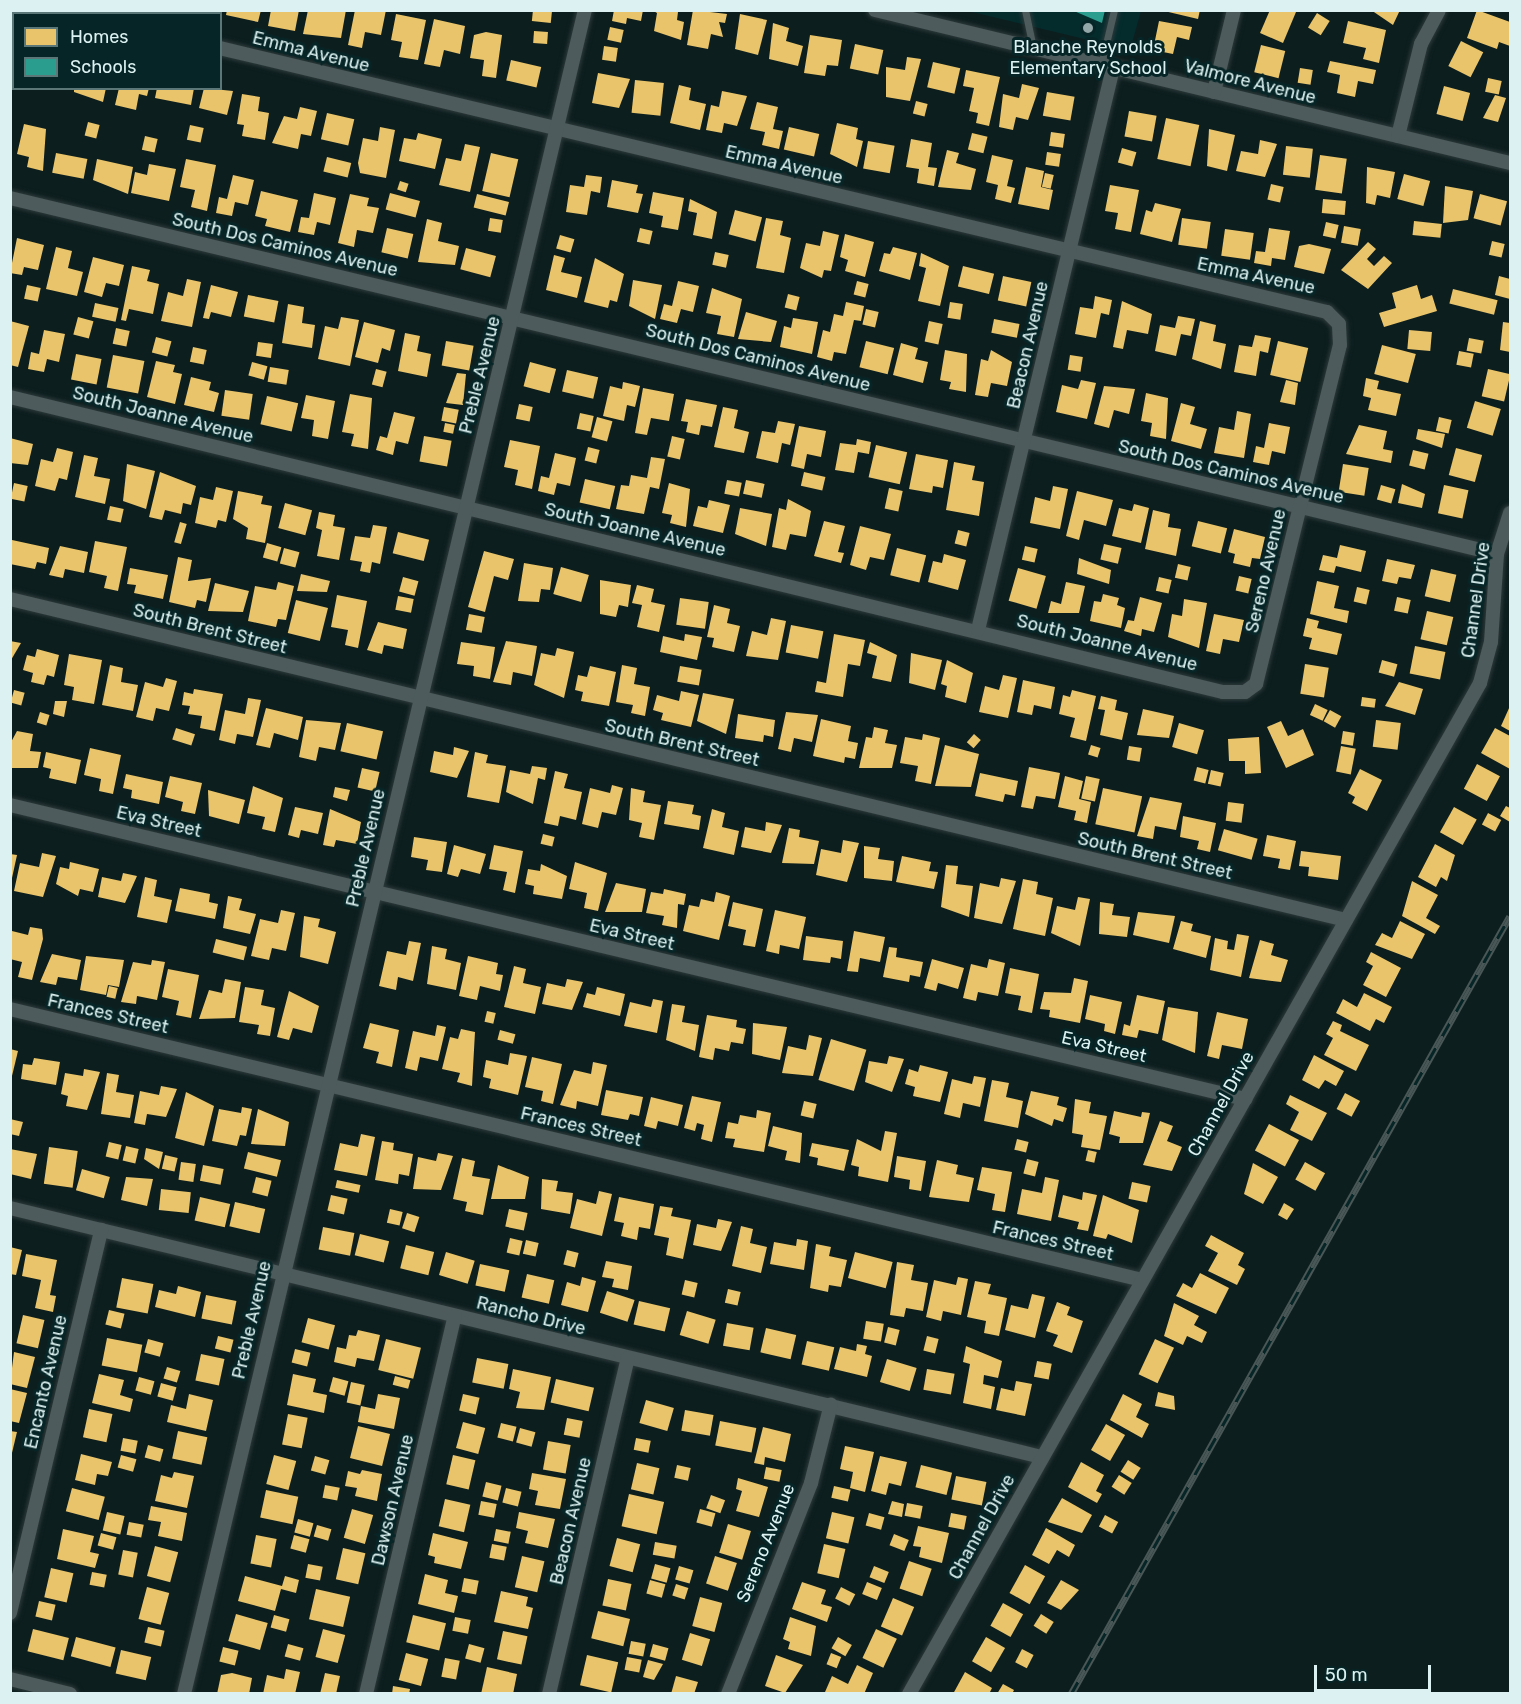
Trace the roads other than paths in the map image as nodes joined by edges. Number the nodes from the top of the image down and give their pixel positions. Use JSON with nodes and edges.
{"nodes":[{"id":1,"x":585,"y":10,"type":"edge"},
{"id":2,"x":875,"y":10,"type":"edge"},
{"id":3,"x":1025,"y":10,"type":"edge"},
{"id":4,"x":1114,"y":10,"type":"edge"},
{"id":5,"x":1234,"y":10,"type":"edge"},
{"id":6,"x":1439,"y":10,"type":"edge"},
{"id":7,"x":222,"y":48,"type":"edge"},
{"id":8,"x":1034,"y":49,"type":"junction"},
{"id":9,"x":1107,"y":66,"type":"junction"},
{"id":10,"x":1214,"y":92,"type":"junction"},
{"id":11,"x":556,"y":130,"type":"junction"},
{"id":12,"x":1398,"y":136,"type":"junction"},
{"id":13,"x":1510,"y":163,"type":"edge"},
{"id":14,"x":10,"y":198,"type":"edge"},
{"id":15,"x":1068,"y":251,"type":"junction"},
{"id":16,"x":512,"y":318,"type":"junction"},
{"id":17,"x":1336,"y":320,"type":"joint"},
{"id":18,"x":10,"y":397,"type":"edge"},
{"id":19,"x":1023,"y":441,"type":"junction"},
{"id":20,"x":1300,"y":507,"type":"junction"},
{"id":21,"x":466,"y":508,"type":"junction"},
{"id":22,"x":1510,"y":513,"type":"edge"},
{"id":23,"x":1497,"y":554,"type":"junction"},
{"id":24,"x":10,"y":599,"type":"edge"},
{"id":25,"x":978,"y":630,"type":"junction"},
{"id":26,"x":1250,"y":689,"type":"joint"},
{"id":27,"x":420,"y":699,"type":"junction"},
{"id":28,"x":10,"y":805,"type":"edge"},
{"id":29,"x":374,"y":892,"type":"junction"},
{"id":30,"x":1346,"y":920,"type":"junction"},
{"id":31,"x":10,"y":1009,"type":"edge"},
{"id":32,"x":328,"y":1086,"type":"junction"},
{"id":33,"x":1245,"y":1099,"type":"junction"},
{"id":34,"x":10,"y":1208,"type":"edge"},
{"id":35,"x":101,"y":1230,"type":"junction"},
{"id":36,"x":281,"y":1274,"type":"junction"},
{"id":37,"x":1142,"y":1280,"type":"junction"},
{"id":38,"x":455,"y":1316,"type":"junction"},
{"id":39,"x":628,"y":1358,"type":"junction"},
{"id":40,"x":831,"y":1404,"type":"junction"},
{"id":41,"x":1042,"y":1457,"type":"junction"},
{"id":42,"x":10,"y":1613,"type":"edge"},
{"id":43,"x":10,"y":1679,"type":"edge"},
{"id":44,"x":70,"y":1694,"type":"edge"},
{"id":45,"x":184,"y":1694,"type":"edge"},
{"id":46,"x":366,"y":1694,"type":"edge"},
{"id":47,"x":549,"y":1694,"type":"edge"},
{"id":48,"x":728,"y":1694,"type":"edge"},
{"id":49,"x":909,"y":1694,"type":"edge"}],
"edges":[{"from":1,"to":11,"type":"street","name":"Preble Avenue"},
{"from":2,"to":8,"type":"street","name":"Valmore Avenue"},
{"from":3,"to":8,"type":"lane"},
{"from":4,"to":9,"type":"lane"},
{"from":5,"to":10,"type":"street"},
{"from":6,"to":12,"type":"street"},
{"from":7,"to":11,"type":"street","name":"Emma Avenue"},
{"from":8,"to":9,"type":"street","name":"Valmore Avenue"},
{"from":9,"to":10,"type":"street","name":"Valmore Avenue"},
{"from":9,"to":15,"type":"street","name":"Beacon Avenue"},
{"from":10,"to":12,"type":"street","name":"Valmore Avenue"},
{"from":11,"to":15,"type":"street","name":"Emma Avenue"},
{"from":11,"to":16,"type":"street","name":"Preble Avenue"},
{"from":12,"to":13,"type":"street","name":"Valmore Avenue"},
{"from":14,"to":16,"type":"street","name":"South Dos Caminos Avenue"},
{"from":15,"to":17,"type":"street","name":"Emma Avenue"},
{"from":15,"to":19,"type":"street","name":"Beacon Avenue"},
{"from":16,"to":19,"type":"street","name":"South Dos Caminos Avenue"},
{"from":16,"to":21,"type":"street","name":"Preble Avenue"},
{"from":17,"to":20,"type":"street","name":"Sereno Avenue"},
{"from":18,"to":21,"type":"street","name":"South Joanne Avenue"},
{"from":19,"to":20,"type":"street","name":"South Dos Caminos Avenue"},
{"from":19,"to":25,"type":"street","name":"Beacon Avenue"},
{"from":20,"to":23,"type":"street","name":"South Dos Caminos Avenue"},
{"from":20,"to":26,"type":"street","name":"Sereno Avenue"},
{"from":21,"to":25,"type":"street","name":"South Joanne Avenue"},
{"from":21,"to":27,"type":"street","name":"Preble Avenue"},
{"from":22,"to":23,"type":"street","name":"Channel Drive"},
{"from":23,"to":30,"type":"street","name":"Channel Drive"},
{"from":24,"to":27,"type":"street","name":"South Brent Street"},
{"from":25,"to":26,"type":"street","name":"South Joanne Avenue"},
{"from":27,"to":29,"type":"street","name":"Preble Avenue"},
{"from":27,"to":30,"type":"street","name":"South Brent Street"},
{"from":28,"to":29,"type":"street","name":"Eva Street"},
{"from":29,"to":32,"type":"street","name":"Preble Avenue"},
{"from":29,"to":33,"type":"street","name":"Eva Street"},
{"from":30,"to":33,"type":"street","name":"Channel Drive"},
{"from":31,"to":32,"type":"street","name":"Frances Street"},
{"from":32,"to":36,"type":"street","name":"Preble Avenue"},
{"from":32,"to":37,"type":"street","name":"Frances Street"},
{"from":33,"to":37,"type":"street","name":"Channel Drive"},
{"from":34,"to":35,"type":"street","name":"Rancho Drive"},
{"from":35,"to":36,"type":"street","name":"Rancho Drive"},
{"from":35,"to":42,"type":"street","name":"Encanto Avenue"},
{"from":36,"to":38,"type":"street","name":"Rancho Drive"},
{"from":36,"to":45,"type":"street","name":"Preble Avenue"},
{"from":37,"to":41,"type":"street","name":"Channel Drive"},
{"from":38,"to":39,"type":"street","name":"Rancho Drive"},
{"from":38,"to":46,"type":"street","name":"Dawson Avenue"},
{"from":39,"to":40,"type":"street","name":"Rancho Drive"},
{"from":39,"to":47,"type":"street","name":"Beacon Avenue"},
{"from":40,"to":41,"type":"street","name":"Rancho Drive"},
{"from":40,"to":48,"type":"street","name":"Sereno Avenue"},
{"from":41,"to":49,"type":"street","name":"Channel Drive"},
{"from":43,"to":44,"type":"street"}]}
